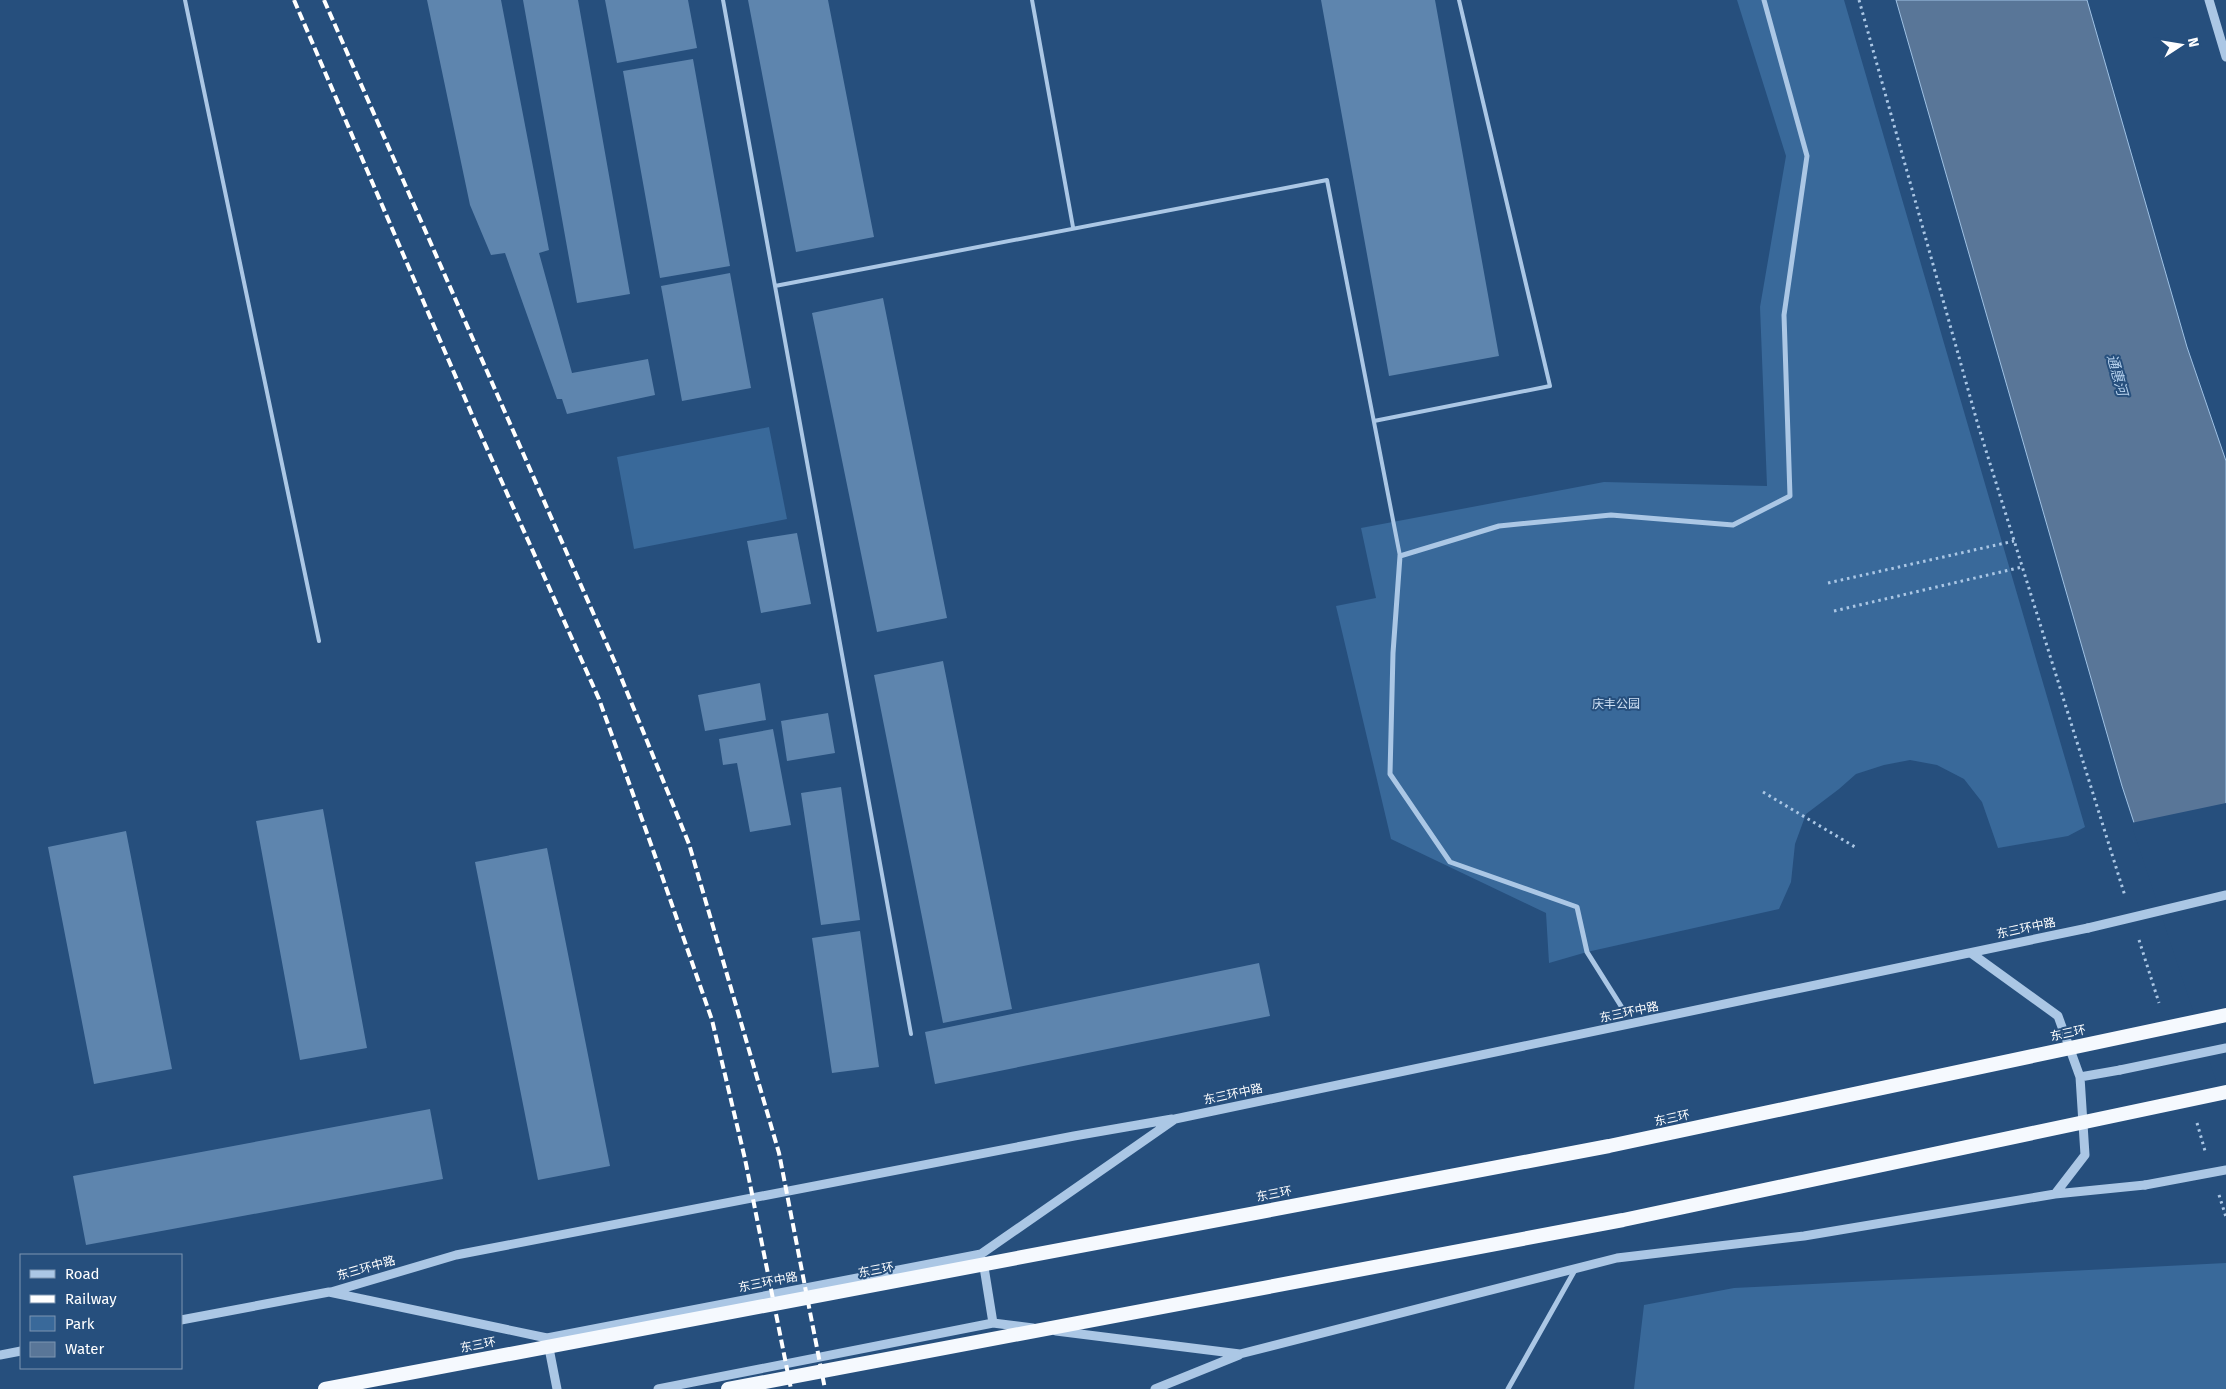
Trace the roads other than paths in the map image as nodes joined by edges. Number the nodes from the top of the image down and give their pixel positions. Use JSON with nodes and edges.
{"nodes":[{"id":1,"x":185,"y":0,"type":"edge"},
{"id":2,"x":723,"y":0,"type":"edge"},
{"id":3,"x":1032,"y":0,"type":"edge"},
{"id":4,"x":1459,"y":0,"type":"edge"},
{"id":5,"x":1764,"y":0,"type":"edge"},
{"id":6,"x":2208,"y":0,"type":"edge"},
{"id":7,"x":2226,"y":57,"type":"edge"},
{"id":8,"x":1074,"y":227,"type":"junction"},
{"id":9,"x":776,"y":286,"type":"junction"},
{"id":10,"x":1374,"y":421,"type":"junction"},
{"id":11,"x":1400,"y":556,"type":"junction"},
{"id":12,"x":319,"y":641,"type":"dead end"},
{"id":13,"x":2226,"y":895,"type":"edge"},
{"id":14,"x":1971,"y":953,"type":"junction"},
{"id":15,"x":1621,"y":1006,"type":"dead end"},
{"id":16,"x":2226,"y":1015,"type":"edge"},
{"id":17,"x":912,"y":1034,"type":"dead end"},
{"id":18,"x":2226,"y":1048,"type":"edge"},
{"id":19,"x":2080,"y":1077,"type":"junction"},
{"id":20,"x":2226,"y":1092,"type":"edge"},
{"id":21,"x":1175,"y":1119,"type":"junction"},
{"id":22,"x":2226,"y":1170,"type":"edge"},
{"id":23,"x":2055,"y":1194,"type":"junction"},
{"id":24,"x":981,"y":1254,"type":"junction"},
{"id":25,"x":1576,"y":1268,"type":"junction"},
{"id":26,"x":329,"y":1292,"type":"junction"},
{"id":27,"x":182,"y":1320,"type":"edge"},
{"id":28,"x":994,"y":1323,"type":"junction"},
{"id":29,"x":547,"y":1338,"type":"junction"},
{"id":30,"x":20,"y":1351,"type":"edge"},
{"id":31,"x":1240,"y":1354,"type":"junction"},
{"id":32,"x":0,"y":1355,"type":"edge"},
{"id":33,"x":326,"y":1389,"type":"edge"},
{"id":34,"x":557,"y":1389,"type":"edge"},
{"id":35,"x":658,"y":1389,"type":"edge"},
{"id":36,"x":728,"y":1389,"type":"edge"},
{"id":37,"x":1155,"y":1389,"type":"edge"},
{"id":38,"x":1508,"y":1389,"type":"edge"}],
"edges":[{"from":1,"to":12,"type":"lane"},
{"from":2,"to":9,"type":"lane"},
{"from":3,"to":8,"type":"lane"},
{"from":4,"to":10,"type":"lane"},
{"from":5,"to":11,"type":"street"},
{"from":6,"to":7,"type":"street"},
{"from":8,"to":9,"type":"lane"},
{"from":8,"to":10,"type":"lane"},
{"from":9,"to":17,"type":"lane"},
{"from":10,"to":11,"type":"lane"},
{"from":11,"to":15,"type":"street"},
{"from":13,"to":14,"type":"street","name":"东三环中路","bridge":true},
{"from":14,"to":19,"type":"street"},
{"from":14,"to":21,"type":"street","name":"东三环中路"},
{"from":16,"to":33,"type":"highway","name":"东三环","bridge":true},
{"from":18,"to":19,"type":"street","bridge":true},
{"from":19,"to":23,"type":"street"},
{"from":20,"to":36,"type":"highway","bridge":true},
{"from":21,"to":24,"type":"street","name":"东三环中路"},
{"from":21,"to":26,"type":"street","name":"东三环中路"},
{"from":22,"to":23,"type":"street","bridge":true},
{"from":23,"to":25,"type":"street"},
{"from":24,"to":28,"type":"street"},
{"from":24,"to":29,"type":"street","name":"东三环中路"},
{"from":25,"to":31,"type":"street"},
{"from":25,"to":38,"type":"street"},
{"from":26,"to":27,"type":"street","name":"东三环中路"},
{"from":26,"to":29,"type":"street","name":"东三环中路"},
{"from":28,"to":31,"type":"street"},
{"from":28,"to":35,"type":"street"},
{"from":29,"to":34,"type":"street"},
{"from":30,"to":32,"type":"street"},
{"from":31,"to":37,"type":"street"}]}
